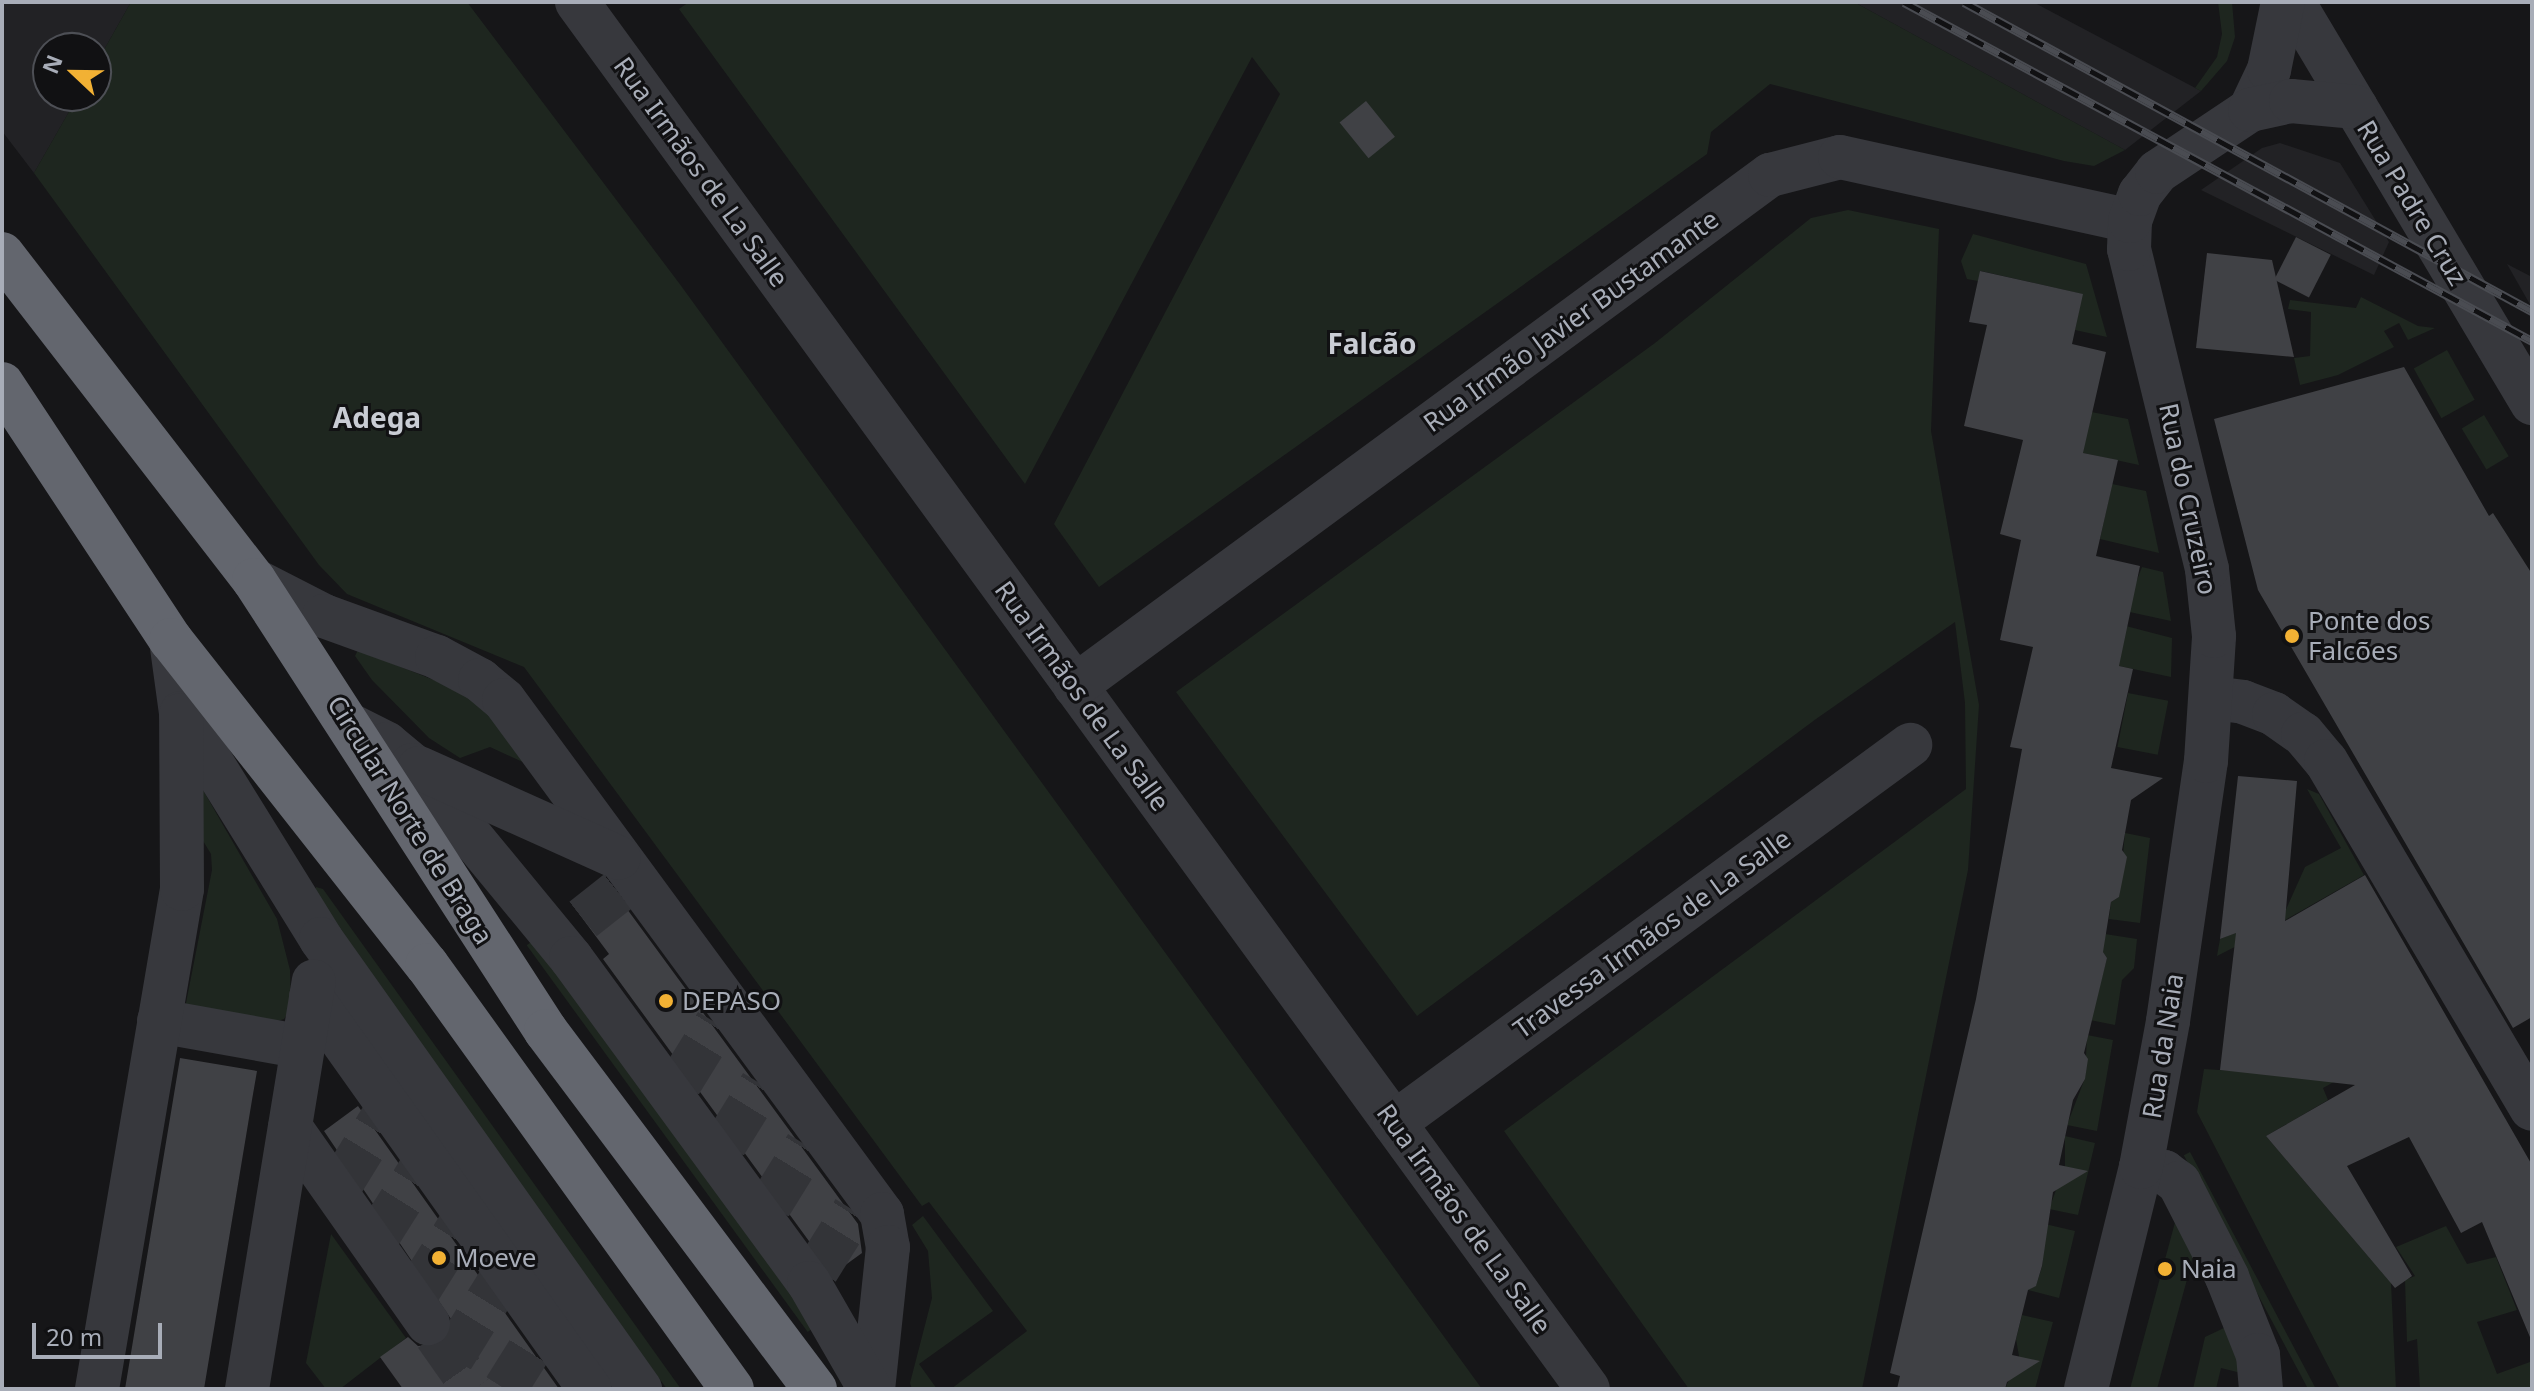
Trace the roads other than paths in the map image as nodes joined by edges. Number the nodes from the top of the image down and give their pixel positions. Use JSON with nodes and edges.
{"nodes":[{"id":1,"x":577,"y":2,"type":"edge"},
{"id":2,"x":2283,"y":2,"type":"edge"},
{"id":3,"x":2293,"y":2,"type":"edge"},
{"id":4,"x":2356,"y":107,"type":"junction"},
{"id":5,"x":2243,"y":114,"type":"junction"},
{"id":6,"x":2130,"y":221,"type":"junction"},
{"id":7,"x":2,"y":254,"type":"edge"},
{"id":8,"x":2,"y":384,"type":"edge"},
{"id":9,"x":2532,"y":403,"type":"edge"},
{"id":10,"x":254,"y":580,"type":"junction"},
{"id":11,"x":171,"y":640,"type":"junction"},
{"id":12,"x":1075,"y":686,"type":"junction"},
{"id":13,"x":2212,"y":698,"type":"junction"},
{"id":14,"x":181,"y":713,"type":"junction"},
{"id":15,"x":352,"y":726,"type":"junction"},
{"id":16,"x":1910,"y":745,"type":"dead end"},
{"id":17,"x":412,"y":765,"type":"junction"},
{"id":18,"x":634,"y":886,"type":"junction"},
{"id":19,"x":321,"y":939,"type":"junction"},
{"id":20,"x":311,"y":997,"type":"junction"},
{"id":21,"x":159,"y":1021,"type":"junction"},
{"id":22,"x":303,"y":1047,"type":"junction"},
{"id":23,"x":2532,"y":1109,"type":"edge"},
{"id":24,"x":1394,"y":1123,"type":"junction"},
{"id":25,"x":290,"y":1127,"type":"junction"},
{"id":26,"x":2141,"y":1167,"type":"junction"},
{"id":27,"x":419,"y":1305,"type":"tunnel mouth"},
{"id":28,"x":252,"y":1388,"type":"edge"},
{"id":29,"x":97,"y":1389,"type":"edge"},
{"id":30,"x":590,"y":1389,"type":"edge"},
{"id":31,"x":640,"y":1389,"type":"edge"},
{"id":32,"x":732,"y":1389,"type":"edge"},
{"id":33,"x":815,"y":1389,"type":"edge"},
{"id":34,"x":872,"y":1389,"type":"edge"},
{"id":35,"x":1588,"y":1389,"type":"edge"},
{"id":36,"x":2086,"y":1389,"type":"edge"},
{"id":37,"x":2261,"y":1389,"type":"edge"}],
"edges":[{"from":1,"to":12,"type":"street","name":"Rua Irmãos de La Salle"},
{"from":2,"to":5,"type":"street"},
{"from":3,"to":4,"type":"street","name":"Rua Padre Cruz"},
{"from":4,"to":5,"type":"street","name":"Rua do Cruzeiro"},
{"from":4,"to":9,"type":"street","name":"Rua Padre Cruz"},
{"from":5,"to":6,"type":"street","name":"Rua do Cruzeiro"},
{"from":6,"to":12,"type":"street","name":"Rua Irmão Javier Bustamante"},
{"from":6,"to":13,"type":"street","name":"Rua do Cruzeiro"},
{"from":7,"to":10,"type":"highway","name":"Circular Norte de Braga"},
{"from":8,"to":11,"type":"highway"},
{"from":10,"to":15,"type":"highway","name":"Circular Norte de Braga"},
{"from":10,"to":18,"type":"street"},
{"from":11,"to":14,"type":"street"},
{"from":11,"to":32,"type":"highway"},
{"from":12,"to":24,"type":"street","name":"Rua Irmãos de La Salle"},
{"from":13,"to":23,"type":"street"},
{"from":13,"to":26,"type":"street","name":"Rua da Naia"},
{"from":14,"to":19,"type":"street"},
{"from":14,"to":21,"type":"street"},
{"from":15,"to":17,"type":"street"},
{"from":15,"to":33,"type":"highway","name":"Circular Norte de Braga"},
{"from":16,"to":24,"type":"street","name":"Travessa Irmãos de La Salle"},
{"from":17,"to":18,"type":"street"},
{"from":17,"to":34,"type":"street"},
{"from":18,"to":34,"type":"street"},
{"from":19,"to":20,"type":"street"},
{"from":19,"to":31,"type":"street"},
{"from":20,"to":22,"type":"street"},
{"from":20,"to":30,"type":"street"},
{"from":21,"to":22,"type":"street"},
{"from":21,"to":29,"type":"street"},
{"from":22,"to":25,"type":"street"},
{"from":24,"to":35,"type":"street","name":"Rua Irmãos de La Salle"},
{"from":25,"to":27,"type":"street"},
{"from":25,"to":28,"type":"street"},
{"from":26,"to":36,"type":"street","name":"Rua da Naia"},
{"from":26,"to":37,"type":"street"}]}
